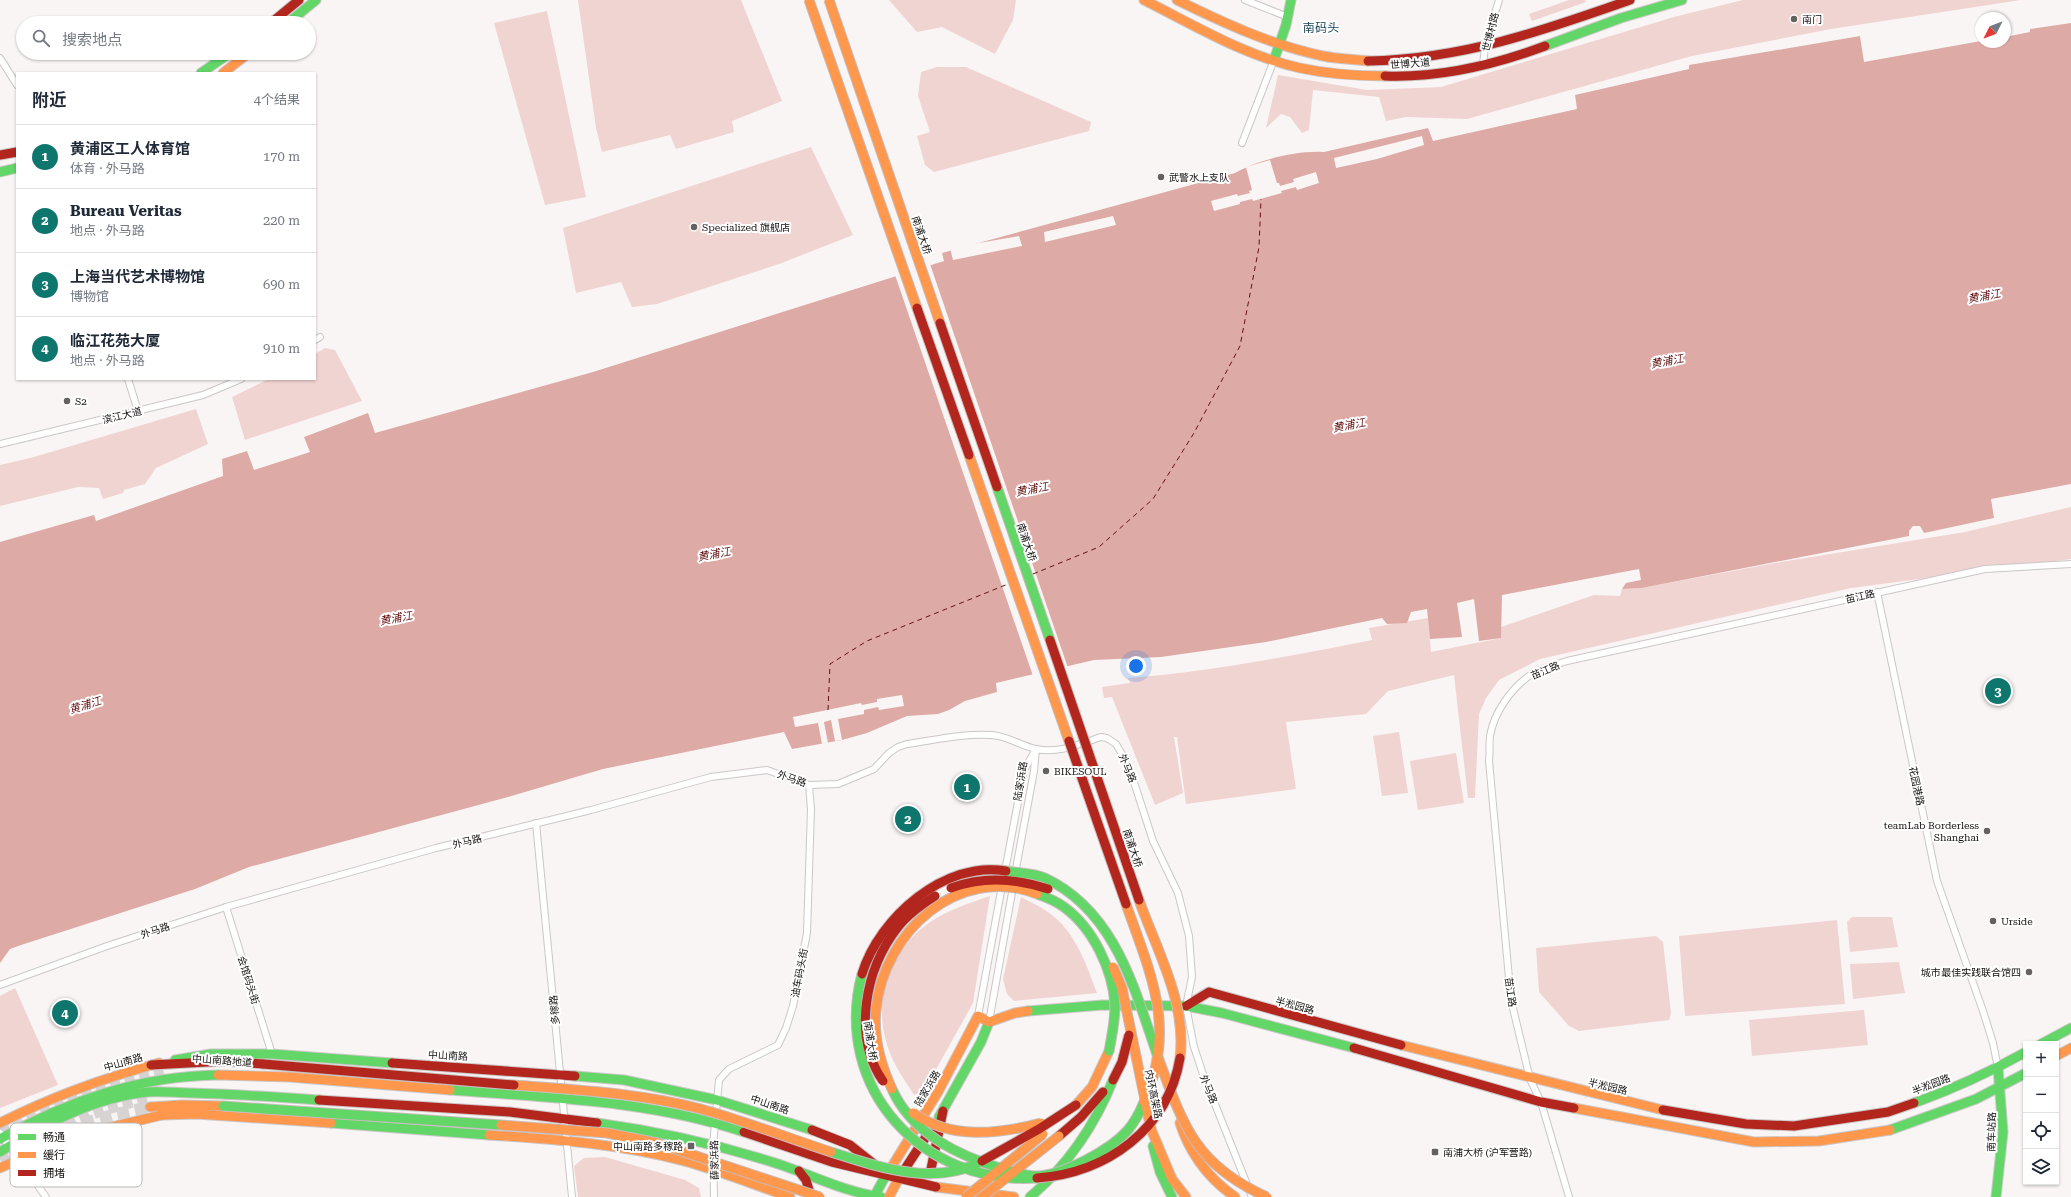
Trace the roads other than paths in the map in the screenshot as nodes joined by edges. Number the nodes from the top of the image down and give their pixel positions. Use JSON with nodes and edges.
{"nodes":[{"id":1,"x":299,"y":0,"type":"edge"},
{"id":2,"x":316,"y":0,"type":"edge"},
{"id":3,"x":809,"y":0,"type":"edge"},
{"id":4,"x":829,"y":0,"type":"edge"},
{"id":5,"x":1144,"y":0,"type":"edge"},
{"id":6,"x":1177,"y":0,"type":"edge"},
{"id":7,"x":1244,"y":0,"type":"edge"},
{"id":8,"x":1291,"y":0,"type":"edge"},
{"id":9,"x":1499,"y":0,"type":"edge"},
{"id":10,"x":1630,"y":0,"type":"edge"},
{"id":11,"x":1682,"y":0,"type":"edge"},
{"id":12,"x":280,"y":16,"type":"edge"},
{"id":13,"x":297,"y":16,"type":"edge"},
{"id":14,"x":1288,"y":17,"type":"junction"},
{"id":15,"x":1280,"y":46,"type":"junction"},
{"id":16,"x":1485,"y":47,"type":"junction"},
{"id":17,"x":0,"y":58,"type":"edge"},
{"id":18,"x":220,"y":60,"type":"edge"},
{"id":19,"x":240,"y":60,"type":"edge"},
{"id":20,"x":1274,"y":60,"type":"junction"},
{"id":21,"x":1483,"y":65,"type":"junction"},
{"id":22,"x":202,"y":72,"type":"edge"},
{"id":23,"x":224,"y":72,"type":"edge"},
{"id":24,"x":16,"y":83,"type":"edge"},
{"id":25,"x":1242,"y":143,"type":"dead end"},
{"id":26,"x":16,"y":152,"type":"edge"},
{"id":27,"x":0,"y":155,"type":"edge"},
{"id":28,"x":16,"y":168,"type":"edge"},
{"id":29,"x":0,"y":172,"type":"edge"},
{"id":30,"x":128,"y":380,"type":"edge"},
{"id":31,"x":238,"y":380,"type":"edge"},
{"id":32,"x":138,"y":412,"type":"junction"},
{"id":33,"x":0,"y":444,"type":"edge"},
{"id":34,"x":2071,"y":564,"type":"edge"},
{"id":35,"x":1877,"y":592,"type":"junction"},
{"id":36,"x":1036,"y":749,"type":"junction"},
{"id":37,"x":809,"y":784,"type":"junction"},
{"id":38,"x":536,"y":824,"type":"junction"},
{"id":39,"x":226,"y":907,"type":"junction"},
{"id":40,"x":1126,"y":968,"type":"junction"},
{"id":41,"x":0,"y":985,"type":"edge"},
{"id":42,"x":1122,"y":988,"type":"joint"},
{"id":43,"x":1186,"y":1006,"type":"junction"},
{"id":44,"x":978,"y":1016,"type":"junction"},
{"id":45,"x":989,"y":1022,"type":"junction"},
{"id":46,"x":2071,"y":1028,"type":"edge"},
{"id":47,"x":2047,"y":1041,"type":"edge"},
{"id":48,"x":2071,"y":1048,"type":"edge"},
{"id":49,"x":272,"y":1054,"type":"junction"},
{"id":50,"x":2023,"y":1054,"type":"edge"},
{"id":51,"x":2059,"y":1054,"type":"edge"},
{"id":52,"x":263,"y":1064,"type":"junction"},
{"id":53,"x":151,"y":1065,"type":"junction"},
{"id":54,"x":1998,"y":1068,"type":"junction"},
{"id":55,"x":560,"y":1074,"type":"junction"},
{"id":56,"x":2023,"y":1075,"type":"edge"},
{"id":57,"x":278,"y":1077,"type":"junction"},
{"id":58,"x":1530,"y":1079,"type":"junction"},
{"id":59,"x":1113,"y":1080,"type":"junction"},
{"id":60,"x":2000,"y":1087,"type":"junction"},
{"id":61,"x":196,"y":1093,"type":"junction"},
{"id":62,"x":562,"y":1099,"type":"junction"},
{"id":63,"x":717,"y":1100,"type":"junction"},
{"id":64,"x":1541,"y":1102,"type":"junction"},
{"id":65,"x":1175,"y":1103,"type":"junction"},
{"id":66,"x":1076,"y":1105,"type":"junction"},
{"id":67,"x":223,"y":1106,"type":"junction"},
{"id":68,"x":943,"y":1111,"type":"junction"},
{"id":69,"x":162,"y":1115,"type":"junction"},
{"id":70,"x":564,"y":1117,"type":"junction"},
{"id":71,"x":0,"y":1123,"type":"edge"},
{"id":72,"x":29,"y":1123,"type":"edge"},
{"id":73,"x":52,"y":1123,"type":"edge"},
{"id":74,"x":128,"y":1123,"type":"edge"},
{"id":75,"x":714,"y":1124,"type":"junction"},
{"id":76,"x":1151,"y":1129,"type":"junction"},
{"id":77,"x":10,"y":1132,"type":"edge"},
{"id":78,"x":1,"y":1137,"type":"edge"},
{"id":79,"x":567,"y":1140,"type":"junction"},
{"id":80,"x":713,"y":1145,"type":"junction"},
{"id":81,"x":9,"y":1146,"type":"joint"},
{"id":82,"x":0,"y":1152,"type":"edge"},
{"id":83,"x":10,"y":1163,"type":"edge"},
{"id":84,"x":0,"y":1168,"type":"edge"},
{"id":85,"x":714,"y":1169,"type":"junction"},
{"id":86,"x":799,"y":1171,"type":"junction"},
{"id":87,"x":930,"y":1174,"type":"junction"},
{"id":88,"x":886,"y":1176,"type":"junction"},
{"id":89,"x":898,"y":1180,"type":"junction"},
{"id":90,"x":39,"y":1187,"type":"edge"},
{"id":91,"x":966,"y":1194,"type":"edge"},
{"id":92,"x":46,"y":1197,"type":"edge"},
{"id":93,"x":572,"y":1197,"type":"edge"},
{"id":94,"x":714,"y":1197,"type":"edge"},
{"id":95,"x":790,"y":1197,"type":"edge"},
{"id":96,"x":811,"y":1197,"type":"edge"},
{"id":97,"x":820,"y":1197,"type":"edge"},
{"id":98,"x":874,"y":1197,"type":"edge"},
{"id":99,"x":881,"y":1197,"type":"edge"},
{"id":100,"x":888,"y":1197,"type":"edge"},
{"id":101,"x":982,"y":1197,"type":"edge"},
{"id":102,"x":1014,"y":1197,"type":"edge"},
{"id":103,"x":1030,"y":1197,"type":"edge"},
{"id":104,"x":1172,"y":1197,"type":"edge"},
{"id":105,"x":1186,"y":1197,"type":"edge"},
{"id":106,"x":1235,"y":1197,"type":"edge"},
{"id":107,"x":1252,"y":1197,"type":"edge"},
{"id":108,"x":1259,"y":1197,"type":"edge"},
{"id":109,"x":1267,"y":1197,"type":"edge"},
{"id":110,"x":1272,"y":1197,"type":"edge"},
{"id":111,"x":1569,"y":1197,"type":"edge"},
{"id":112,"x":1996,"y":1197,"type":"edge"}],
"edges":[{"from":1,"to":12,"type":"main road"},
{"from":2,"to":13,"type":"main road"},
{"from":3,"to":66,"type":"main road","name":"南浦大桥","bridge":true},
{"from":4,"to":40,"type":"main road","name":"南浦大桥","bridge":true},
{"from":5,"to":20,"type":"main road","name":"世博大道"},
{"from":6,"to":15,"type":"main road","name":"世博大道"},
{"from":7,"to":14,"type":"street"},
{"from":8,"to":14,"type":"main road"},
{"from":9,"to":16,"type":"street","name":"世博村路"},
{"from":10,"to":16,"type":"main road","name":"世博大道"},
{"from":11,"to":21,"type":"main road","name":"世博大道"},
{"from":14,"to":15,"type":"main road"},
{"from":15,"to":16,"type":"main road","name":"世博大道"},
{"from":15,"to":20,"type":"main road"},
{"from":16,"to":21,"type":"street","name":"世博村路"},
{"from":17,"to":24,"type":"street"},
{"from":18,"to":22,"type":"main road"},
{"from":19,"to":23,"type":"main road"},
{"from":20,"to":21,"type":"main road","name":"世博大道"},
{"from":20,"to":25,"type":"street"},
{"from":26,"to":27,"type":"main road"},
{"from":28,"to":29,"type":"main road"},
{"from":30,"to":32,"type":"street"},
{"from":31,"to":32,"type":"street","name":"滨江大道"},
{"from":32,"to":33,"type":"street","name":"滨江大道"},
{"from":34,"to":35,"type":"street","name":"苗江路"},
{"from":35,"to":54,"type":"street","name":"花园港路"},
{"from":35,"to":58,"type":"street","name":"苗江路"},
{"from":36,"to":37,"type":"street","name":"外马路"},
{"from":36,"to":43,"type":"street","name":"外马路"},
{"from":36,"to":44,"type":"street","name":"陆家浜路"},
{"from":36,"to":45,"type":"street","name":"陆家浜路"},
{"from":37,"to":38,"type":"street","name":"外马路"},
{"from":37,"to":63,"type":"street","name":"油车码头街"},
{"from":38,"to":39,"type":"street","name":"外马路"},
{"from":38,"to":55,"type":"street","name":"多稼路"},
{"from":39,"to":41,"type":"street","name":"外马路"},
{"from":39,"to":49,"type":"street","name":"会馆码头街"},
{"from":40,"to":59,"type":"main road","bridge":true},
{"from":40,"to":65,"type":"main road","name":"南浦大桥","bridge":true},
{"from":42,"to":66,"type":"main road","name":"南浦大桥","bridge":true},
{"from":42,"to":76,"type":"main road","name":"内环高架路","bridge":true},
{"from":43,"to":45,"type":"main road","name":"半淞园路"},
{"from":43,"to":58,"type":"main road","name":"半淞园路"},
{"from":43,"to":64,"type":"main road","name":"半淞园路"},
{"from":43,"to":107,"type":"street","name":"外马路"},
{"from":44,"to":45,"type":"main road"},
{"from":44,"to":88,"type":"main road","name":"陆家浜路"},
{"from":45,"to":68,"type":"main road","name":"陆家浜路"},
{"from":46,"to":47,"type":"main road"},
{"from":48,"to":51,"type":"main road"},
{"from":49,"to":53,"type":"main road","name":"中山南路"},
{"from":49,"to":55,"type":"main road","name":"中山南路"},
{"from":50,"to":54,"type":"main road","name":"半淞园路"},
{"from":52,"to":53,"type":"main road"},
{"from":52,"to":57,"type":"main road","name":"中山南路地道"},
{"from":52,"to":66,"type":"main road","bridge":true},
{"from":53,"to":71,"type":"main road","name":"中山南路"},
{"from":54,"to":58,"type":"main road","name":"半淞园路"},
{"from":54,"to":60,"type":"main road","name":"南车站路"},
{"from":55,"to":62,"type":"street","name":"多稼路"},
{"from":55,"to":63,"type":"main road","name":"中山南路"},
{"from":56,"to":60,"type":"main road","name":"半淞园路"},
{"from":57,"to":62,"type":"main road","name":"中山南路"},
{"from":57,"to":72,"type":"main road","name":"中山南路"},
{"from":58,"to":64,"type":"street","name":"苗江路"},
{"from":59,"to":101,"type":"main road","bridge":true},
{"from":59,"to":103,"type":"main road","bridge":true},
{"from":60,"to":64,"type":"main road","name":"半淞园路"},
{"from":60,"to":112,"type":"main road","name":"南车站路"},
{"from":61,"to":67,"type":"main road"},
{"from":61,"to":70,"type":"main road"},
{"from":61,"to":73,"type":"main road"},
{"from":62,"to":70,"type":"street","name":"多稼路"},
{"from":62,"to":75,"type":"main road","name":"中山南路"},
{"from":63,"to":75,"type":"street","name":"油车码头街"},
{"from":63,"to":88,"type":"main road","name":"中山南路"},
{"from":64,"to":111,"type":"street","name":"苗江路"},
{"from":65,"to":106,"type":"main road","name":"南浦大桥","bridge":true},
{"from":65,"to":109,"type":"main road","bridge":true},
{"from":66,"to":91,"type":"main road","bridge":true},
{"from":67,"to":69,"type":"main road"},
{"from":67,"to":97,"type":"main road","bridge":true},
{"from":68,"to":87,"type":"main road"},
{"from":68,"to":89,"type":"main road","name":"陆家浜路"},
{"from":69,"to":74,"type":"main road"},
{"from":69,"to":79,"type":"main road"},
{"from":70,"to":79,"type":"street","name":"多稼路"},
{"from":70,"to":80,"type":"main road"},
{"from":75,"to":80,"type":"street","name":"薛家浜路"},
{"from":75,"to":88,"type":"main road","name":"中山南路"},
{"from":76,"to":104,"type":"main road"},
{"from":76,"to":105,"type":"main road","name":"内环高架路"},
{"from":77,"to":78,"type":"main road","name":"中山南路"},
{"from":78,"to":81,"type":"street"},
{"from":79,"to":85,"type":"main road"},
{"from":79,"to":93,"type":"street","name":"多稼路"},
{"from":80,"to":85,"type":"street","name":"薛家浜路"},
{"from":80,"to":86,"type":"main road"},
{"from":81,"to":82,"type":"main road"},
{"from":83,"to":84,"type":"main road"},
{"from":85,"to":94,"type":"street","name":"薛家浜路"},
{"from":85,"to":95,"type":"main road"},
{"from":86,"to":96,"type":"main road"},
{"from":86,"to":98,"type":"main road"},
{"from":87,"to":89,"type":"main road"},
{"from":87,"to":91,"type":"main road"},
{"from":88,"to":89,"type":"main road","name":"中山南路"},
{"from":88,"to":98,"type":"main road","name":"陆家浜路"},
{"from":89,"to":91,"type":"main road","name":"中山南路"},
{"from":89,"to":100,"type":"main road","name":"陆家浜路"},
{"from":90,"to":92,"type":"street"},
{"from":91,"to":102,"type":"main road","name":"中山南路"},
{"from":98,"to":99,"type":"main road"},
{"from":108,"to":110,"type":"main road"}]}
